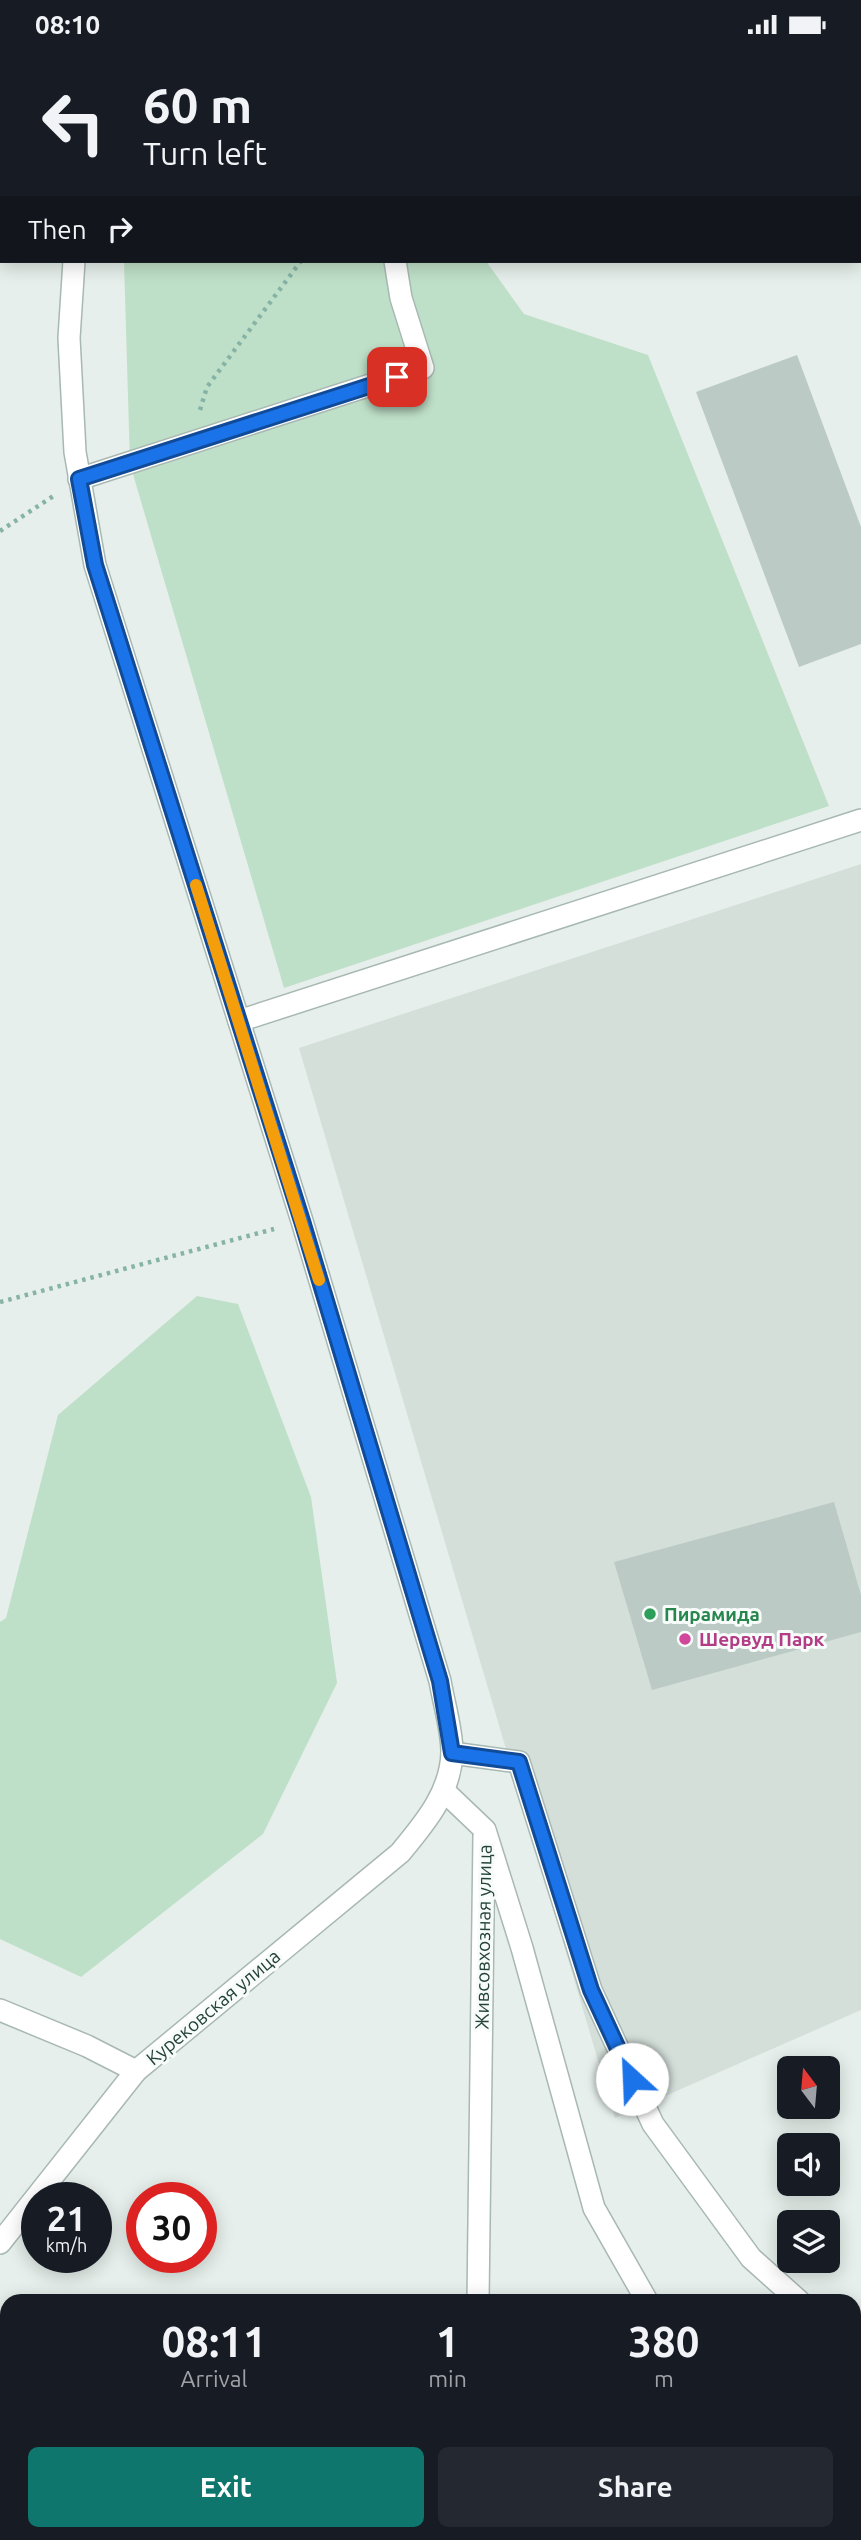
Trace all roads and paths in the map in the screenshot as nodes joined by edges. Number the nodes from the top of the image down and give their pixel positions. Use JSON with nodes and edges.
{"nodes":[{"id":1,"x":74,"y":263,"type":"edge"},
{"id":2,"x":300,"y":263,"type":"edge"},
{"id":3,"x":395,"y":263,"type":"edge"},
{"id":4,"x":188,"y":444,"type":"junction"},
{"id":5,"x":79,"y":479,"type":"junction"},
{"id":6,"x":0,"y":531,"type":"edge"},
{"id":7,"x":861,"y":820,"type":"edge"},
{"id":8,"x":239,"y":1021,"type":"junction"},
{"id":9,"x":302,"y":1221,"type":"junction"},
{"id":10,"x":0,"y":1303,"type":"edge"},
{"id":11,"x":452,"y":1753,"type":"junction"},
{"id":12,"x":444,"y":1791,"type":"junction"},
{"id":13,"x":485,"y":1830,"type":"junction"},
{"id":14,"x":0,"y":2010,"type":"edge"},
{"id":15,"x":136,"y":2071,"type":"junction"},
{"id":16,"x":0,"y":2243,"type":"edge"},
{"id":17,"x":478,"y":2294,"type":"edge"},
{"id":18,"x":643,"y":2294,"type":"edge"},
{"id":19,"x":791,"y":2294,"type":"edge"}],
"edges":[{"from":1,"to":5,"type":"street"},
{"from":2,"to":4,"type":"path"},
{"from":3,"to":4,"type":"street"},
{"from":4,"to":5,"type":"street"},
{"from":5,"to":6,"type":"path"},
{"from":5,"to":8,"type":"street"},
{"from":7,"to":8,"type":"street"},
{"from":8,"to":9,"type":"street"},
{"from":9,"to":10,"type":"path"},
{"from":9,"to":11,"type":"street"},
{"from":11,"to":12,"type":"street"},
{"from":11,"to":19,"type":"street"},
{"from":12,"to":13,"type":"street","name":"Живсовхозная улица"},
{"from":12,"to":15,"type":"street","name":"Курековская улица"},
{"from":13,"to":17,"type":"street","name":"Живсовхозная улица"},
{"from":13,"to":18,"type":"street"},
{"from":14,"to":15,"type":"street"},
{"from":15,"to":16,"type":"street","name":"Курековская улица"}]}
